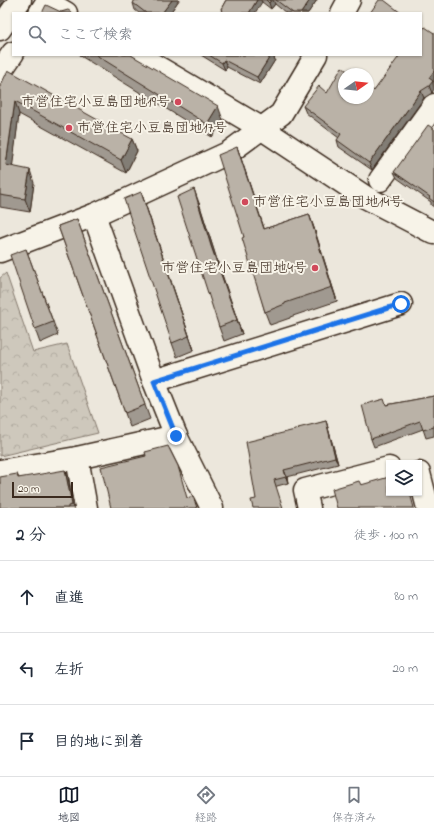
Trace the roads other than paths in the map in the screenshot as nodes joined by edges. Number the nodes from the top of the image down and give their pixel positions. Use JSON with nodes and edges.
{"nodes":[{"id":1,"x":20,"y":0,"type":"edge"},
{"id":2,"x":350,"y":0,"type":"edge"},
{"id":3,"x":41,"y":12,"type":"edge"},
{"id":4,"x":64,"y":12,"type":"edge"},
{"id":5,"x":343,"y":12,"type":"edge"},
{"id":6,"x":0,"y":29,"type":"edge"},
{"id":7,"x":12,"y":54,"type":"edge"},
{"id":8,"x":139,"y":56,"type":"edge"},
{"id":9,"x":315,"y":56,"type":"edge"},
{"id":10,"x":0,"y":72,"type":"edge"},
{"id":11,"x":434,"y":105,"type":"edge"},
{"id":12,"x":261,"y":128,"type":"junction"},
{"id":13,"x":380,"y":180,"type":"dead end"},
{"id":14,"x":94,"y":215,"type":"junction"},
{"id":15,"x":434,"y":233,"type":"edge"},
{"id":16,"x":0,"y":252,"type":"edge"},
{"id":17,"x":401,"y":304,"type":"dead end"},
{"id":18,"x":154,"y":381,"type":"junction"},
{"id":19,"x":176,"y":436,"type":"junction"},
{"id":20,"x":77,"y":458,"type":"junction"},
{"id":21,"x":386,"y":469,"type":"edge"},
{"id":22,"x":0,"y":471,"type":"edge"},
{"id":23,"x":422,"y":485,"type":"edge"},
{"id":24,"x":86,"y":508,"type":"edge"},
{"id":25,"x":212,"y":508,"type":"edge"},
{"id":26,"x":309,"y":508,"type":"edge"},
{"id":27,"x":428,"y":508,"type":"edge"}],
"edges":[{"from":1,"to":6,"type":"street"},
{"from":2,"to":5,"type":"street"},
{"from":3,"to":4,"type":"street"},
{"from":7,"to":10,"type":"street"},
{"from":8,"to":12,"type":"street"},
{"from":9,"to":12,"type":"street"},
{"from":11,"to":13,"type":"street"},
{"from":12,"to":14,"type":"street"},
{"from":12,"to":15,"type":"street"},
{"from":14,"to":16,"type":"street"},
{"from":14,"to":18,"type":"street"},
{"from":17,"to":18,"type":"street"},
{"from":18,"to":19,"type":"street"},
{"from":19,"to":20,"type":"street"},
{"from":19,"to":25,"type":"street"},
{"from":20,"to":22,"type":"street"},
{"from":20,"to":24,"type":"street"},
{"from":21,"to":26,"type":"street"},
{"from":23,"to":27,"type":"street"}]}
